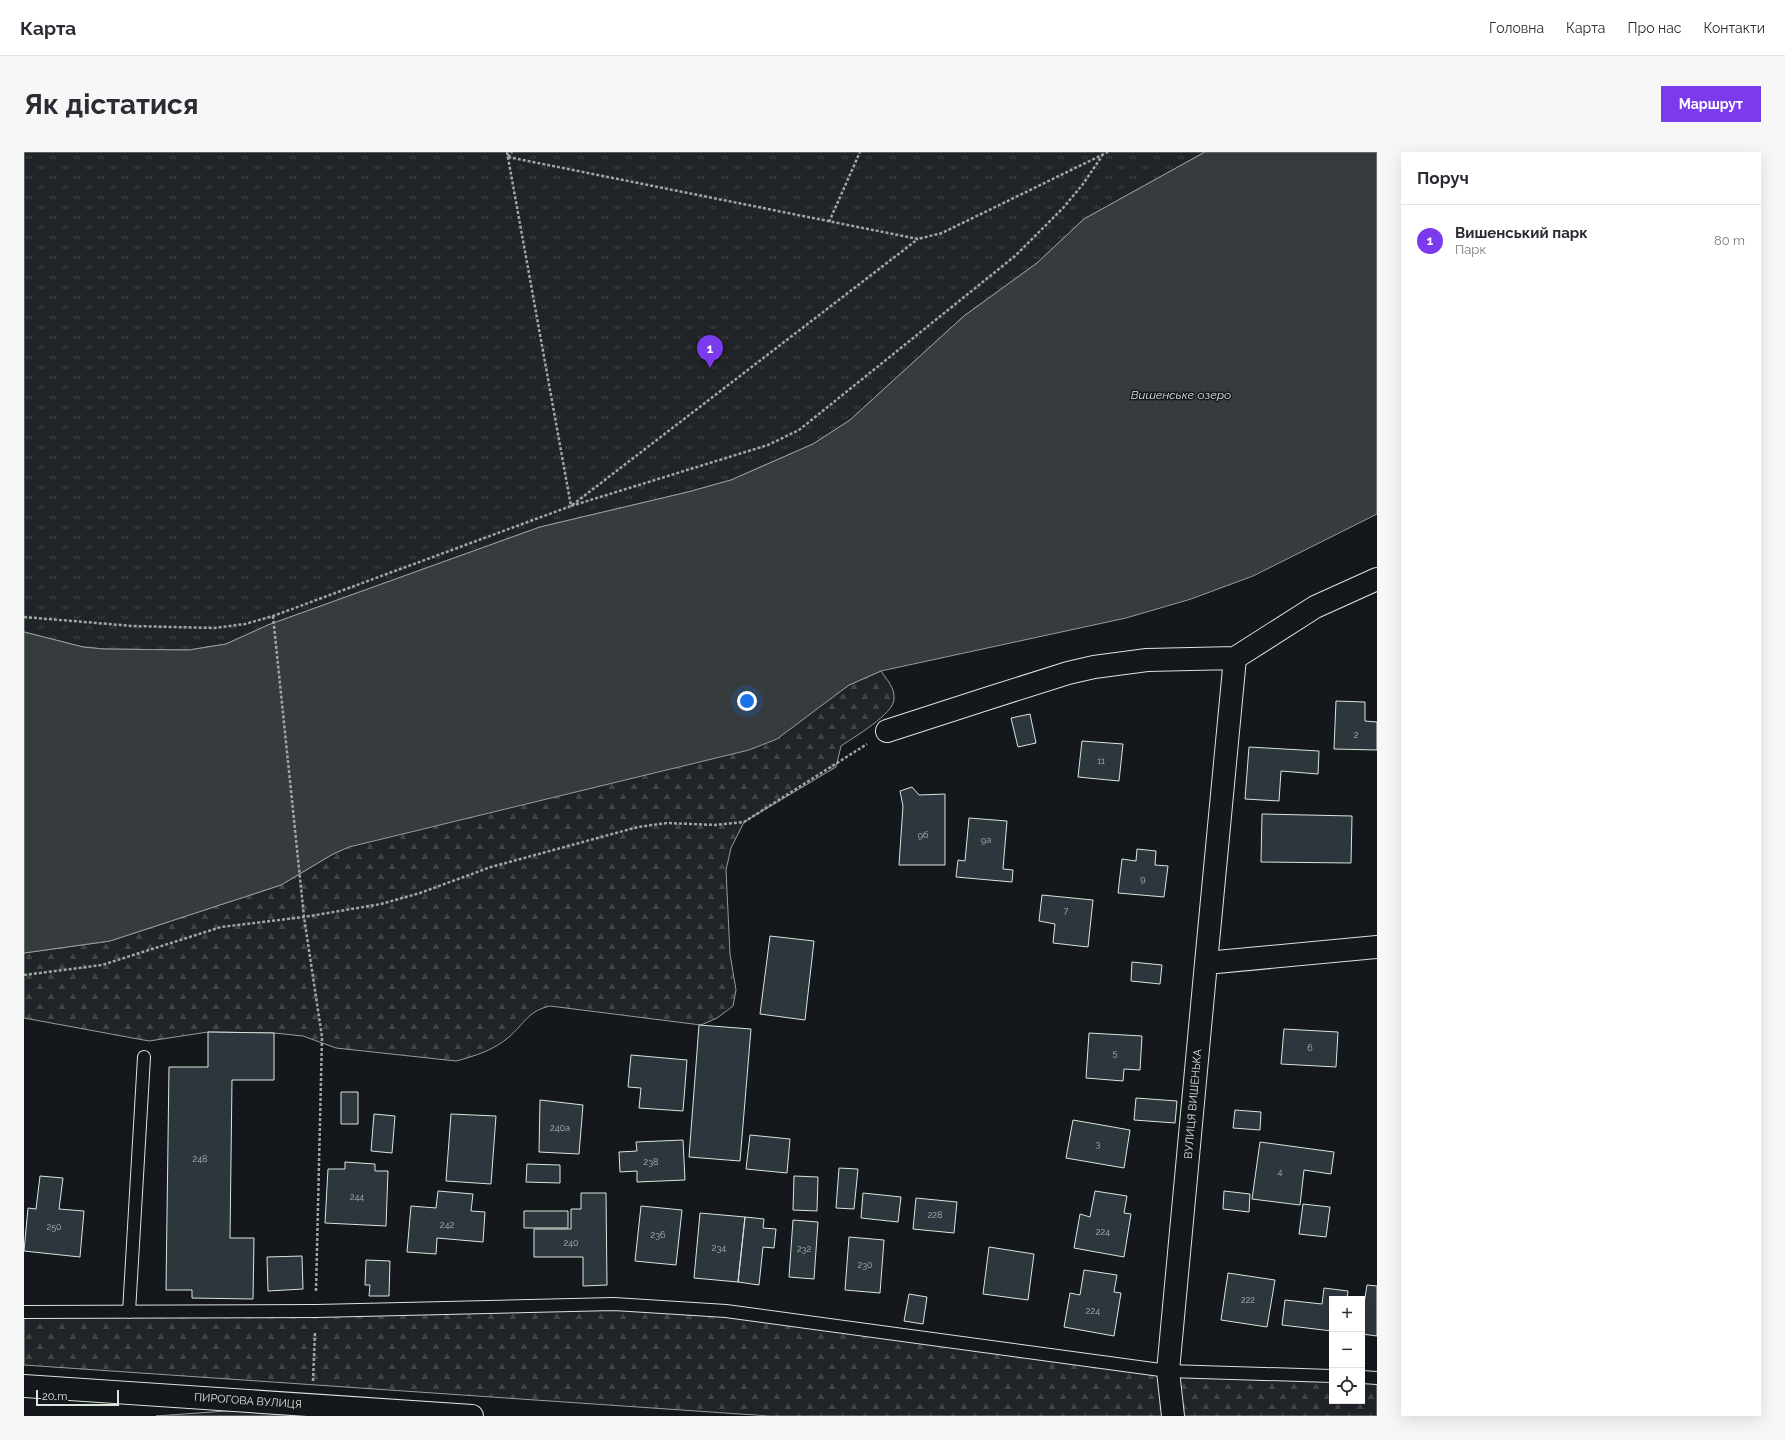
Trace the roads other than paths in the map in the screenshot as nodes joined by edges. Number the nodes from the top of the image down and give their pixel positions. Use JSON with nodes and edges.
{"nodes":[{"id":1,"x":1377,"y":579,"type":"edge"},
{"id":2,"x":1235,"y":658,"type":"junction"},
{"id":3,"x":887,"y":731,"type":"road end"},
{"id":4,"x":1377,"y":947,"type":"edge"},
{"id":5,"x":1206,"y":963,"type":"junction"},
{"id":6,"x":144,"y":1057,"type":"dead end"},
{"id":7,"x":24,"y":1312,"type":"edge"},
{"id":8,"x":130,"y":1312,"type":"junction"},
{"id":9,"x":1168,"y":1371,"type":"junction"},
{"id":10,"x":1329,"y":1376,"type":"edge"},
{"id":11,"x":1365,"y":1377,"type":"edge"},
{"id":12,"x":1377,"y":1378,"type":"edge"},
{"id":13,"x":24,"y":1386,"type":"edge"},
{"id":14,"x":472,"y":1416,"type":"edge"},
{"id":15,"x":1173,"y":1416,"type":"edge"}],
"edges":[{"from":1,"to":2,"type":"street"},
{"from":2,"to":3,"type":"street"},
{"from":2,"to":5,"type":"street","name":"ВУЛИЦЯ ВИШЕНЬКА"},
{"from":4,"to":5,"type":"street"},
{"from":5,"to":9,"type":"street","name":"ВУЛИЦЯ ВИШЕНЬКА"},
{"from":6,"to":8,"type":"lane"},
{"from":7,"to":8,"type":"lane"},
{"from":8,"to":9,"type":"lane"},
{"from":9,"to":10,"type":"lane"},
{"from":9,"to":15,"type":"street","name":"ВУЛИЦЯ ВИШЕНЬКА"},
{"from":11,"to":12,"type":"lane"},
{"from":13,"to":14,"type":"street","name":"ПИРОГОВА ВУЛИЦЯ"}]}
